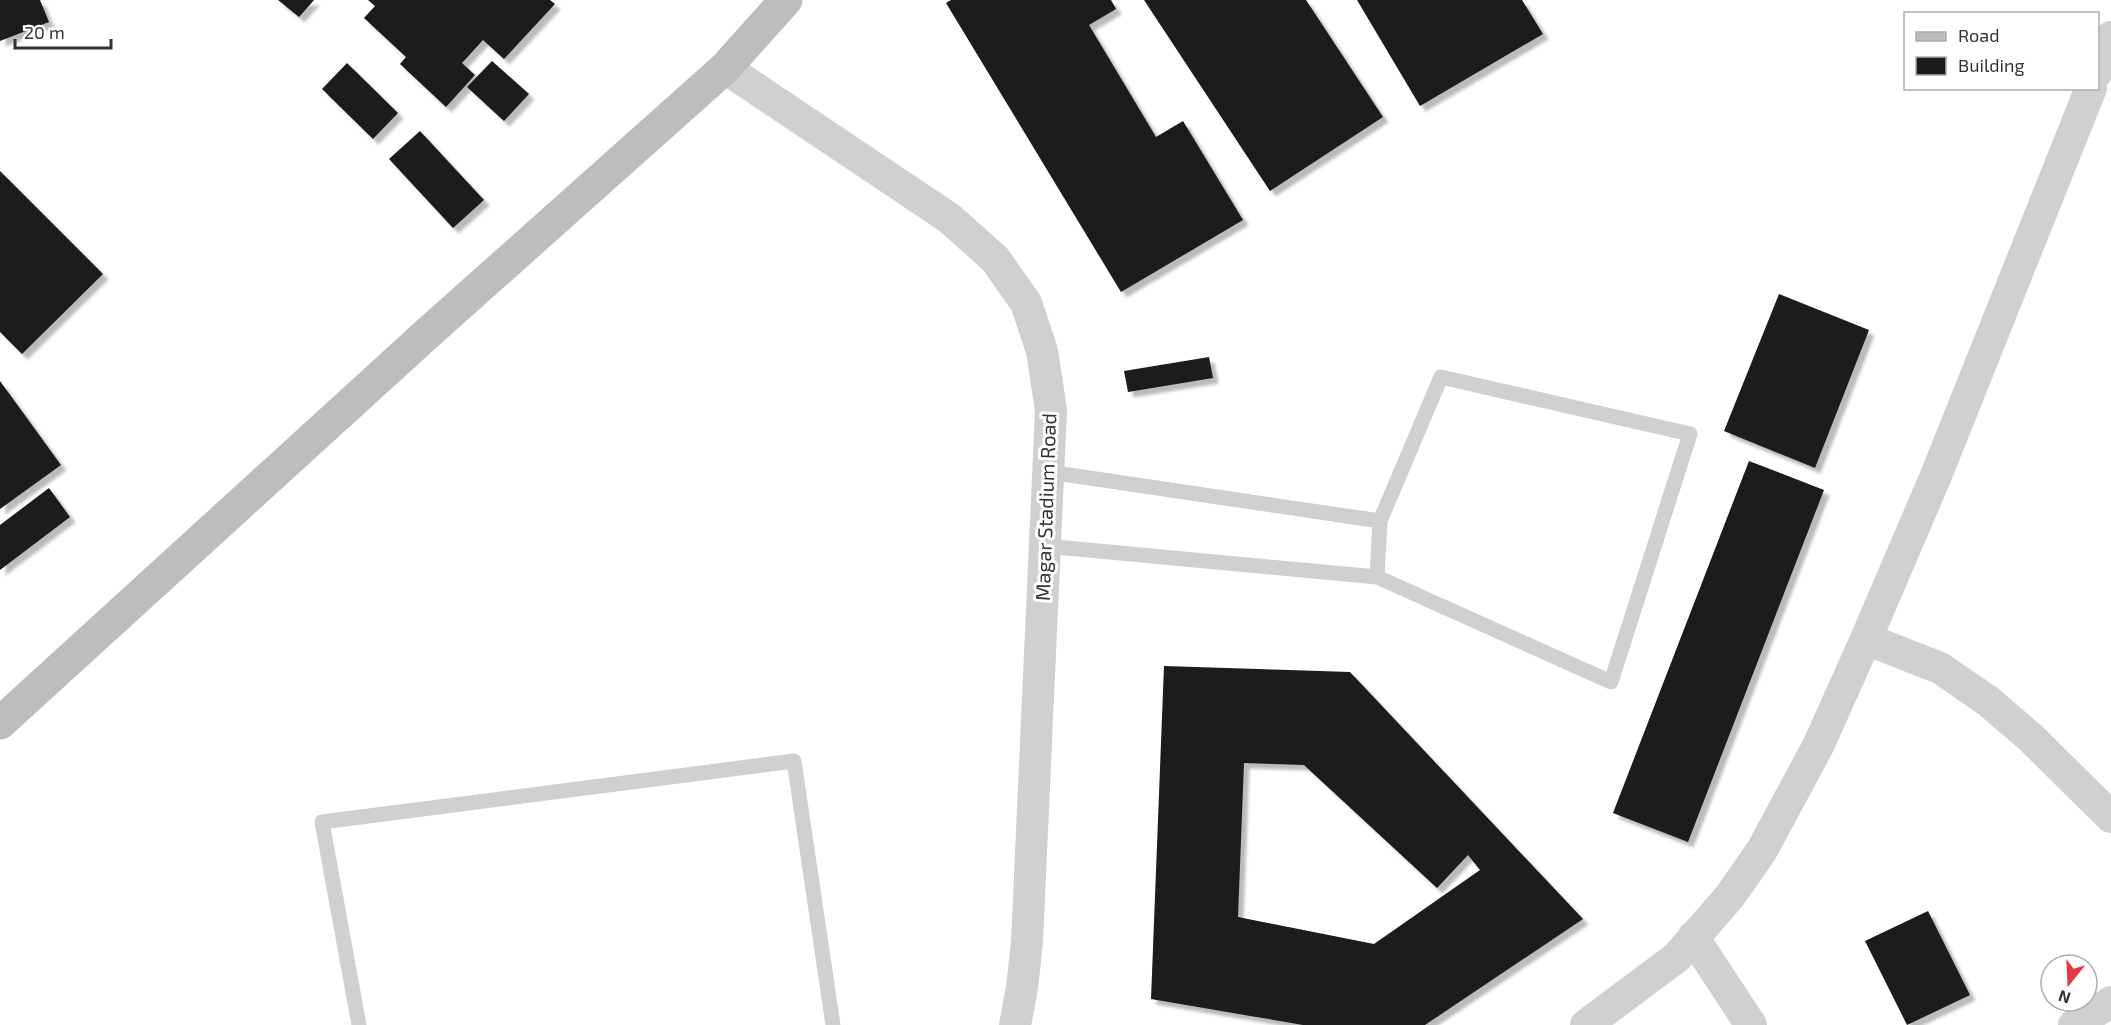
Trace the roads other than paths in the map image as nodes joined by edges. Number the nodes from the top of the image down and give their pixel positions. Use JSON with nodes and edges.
{"nodes":[{"id":1,"x":786,"y":0,"type":"edge"},
{"id":2,"x":2111,"y":37,"type":"edge"},
{"id":3,"x":2099,"y":66,"type":"edge"},
{"id":4,"x":725,"y":68,"type":"junction"},
{"id":5,"x":2090,"y":90,"type":"edge"},
{"id":6,"x":1048,"y":472,"type":"junction"},
{"id":7,"x":1380,"y":521,"type":"junction"},
{"id":8,"x":1045,"y":546,"type":"junction"},
{"id":9,"x":1377,"y":577,"type":"junction"},
{"id":10,"x":1866,"y":639,"type":"junction"},
{"id":11,"x":0,"y":723,"type":"edge"},
{"id":12,"x":2111,"y":817,"type":"edge"},
{"id":13,"x":1693,"y":937,"type":"junction"},
{"id":14,"x":2111,"y":1002,"type":"edge"},
{"id":15,"x":359,"y":1025,"type":"edge"},
{"id":16,"x":833,"y":1025,"type":"edge"},
{"id":17,"x":1015,"y":1025,"type":"edge"},
{"id":18,"x":1586,"y":1025,"type":"edge"},
{"id":19,"x":1751,"y":1025,"type":"edge"},
{"id":20,"x":2074,"y":1025,"type":"edge"}],
"edges":[{"from":1,"to":4,"type":"street"},
{"from":2,"to":3,"type":"street"},
{"from":4,"to":6,"type":"street","name":"Magar Stadium Road"},
{"from":4,"to":11,"type":"street"},
{"from":5,"to":10,"type":"street"},
{"from":6,"to":7,"type":"lane"},
{"from":6,"to":8,"type":"street","name":"Magar Stadium Road"},
{"from":7,"to":9,"type":"lane"},
{"from":7,"to":9,"type":"lane"},
{"from":8,"to":9,"type":"lane"},
{"from":8,"to":17,"type":"street","name":"Magar Stadium Road"},
{"from":10,"to":12,"type":"street"},
{"from":10,"to":13,"type":"street"},
{"from":13,"to":18,"type":"street"},
{"from":13,"to":19,"type":"street"},
{"from":14,"to":20,"type":"street"},
{"from":15,"to":16,"type":"lane"}]}
